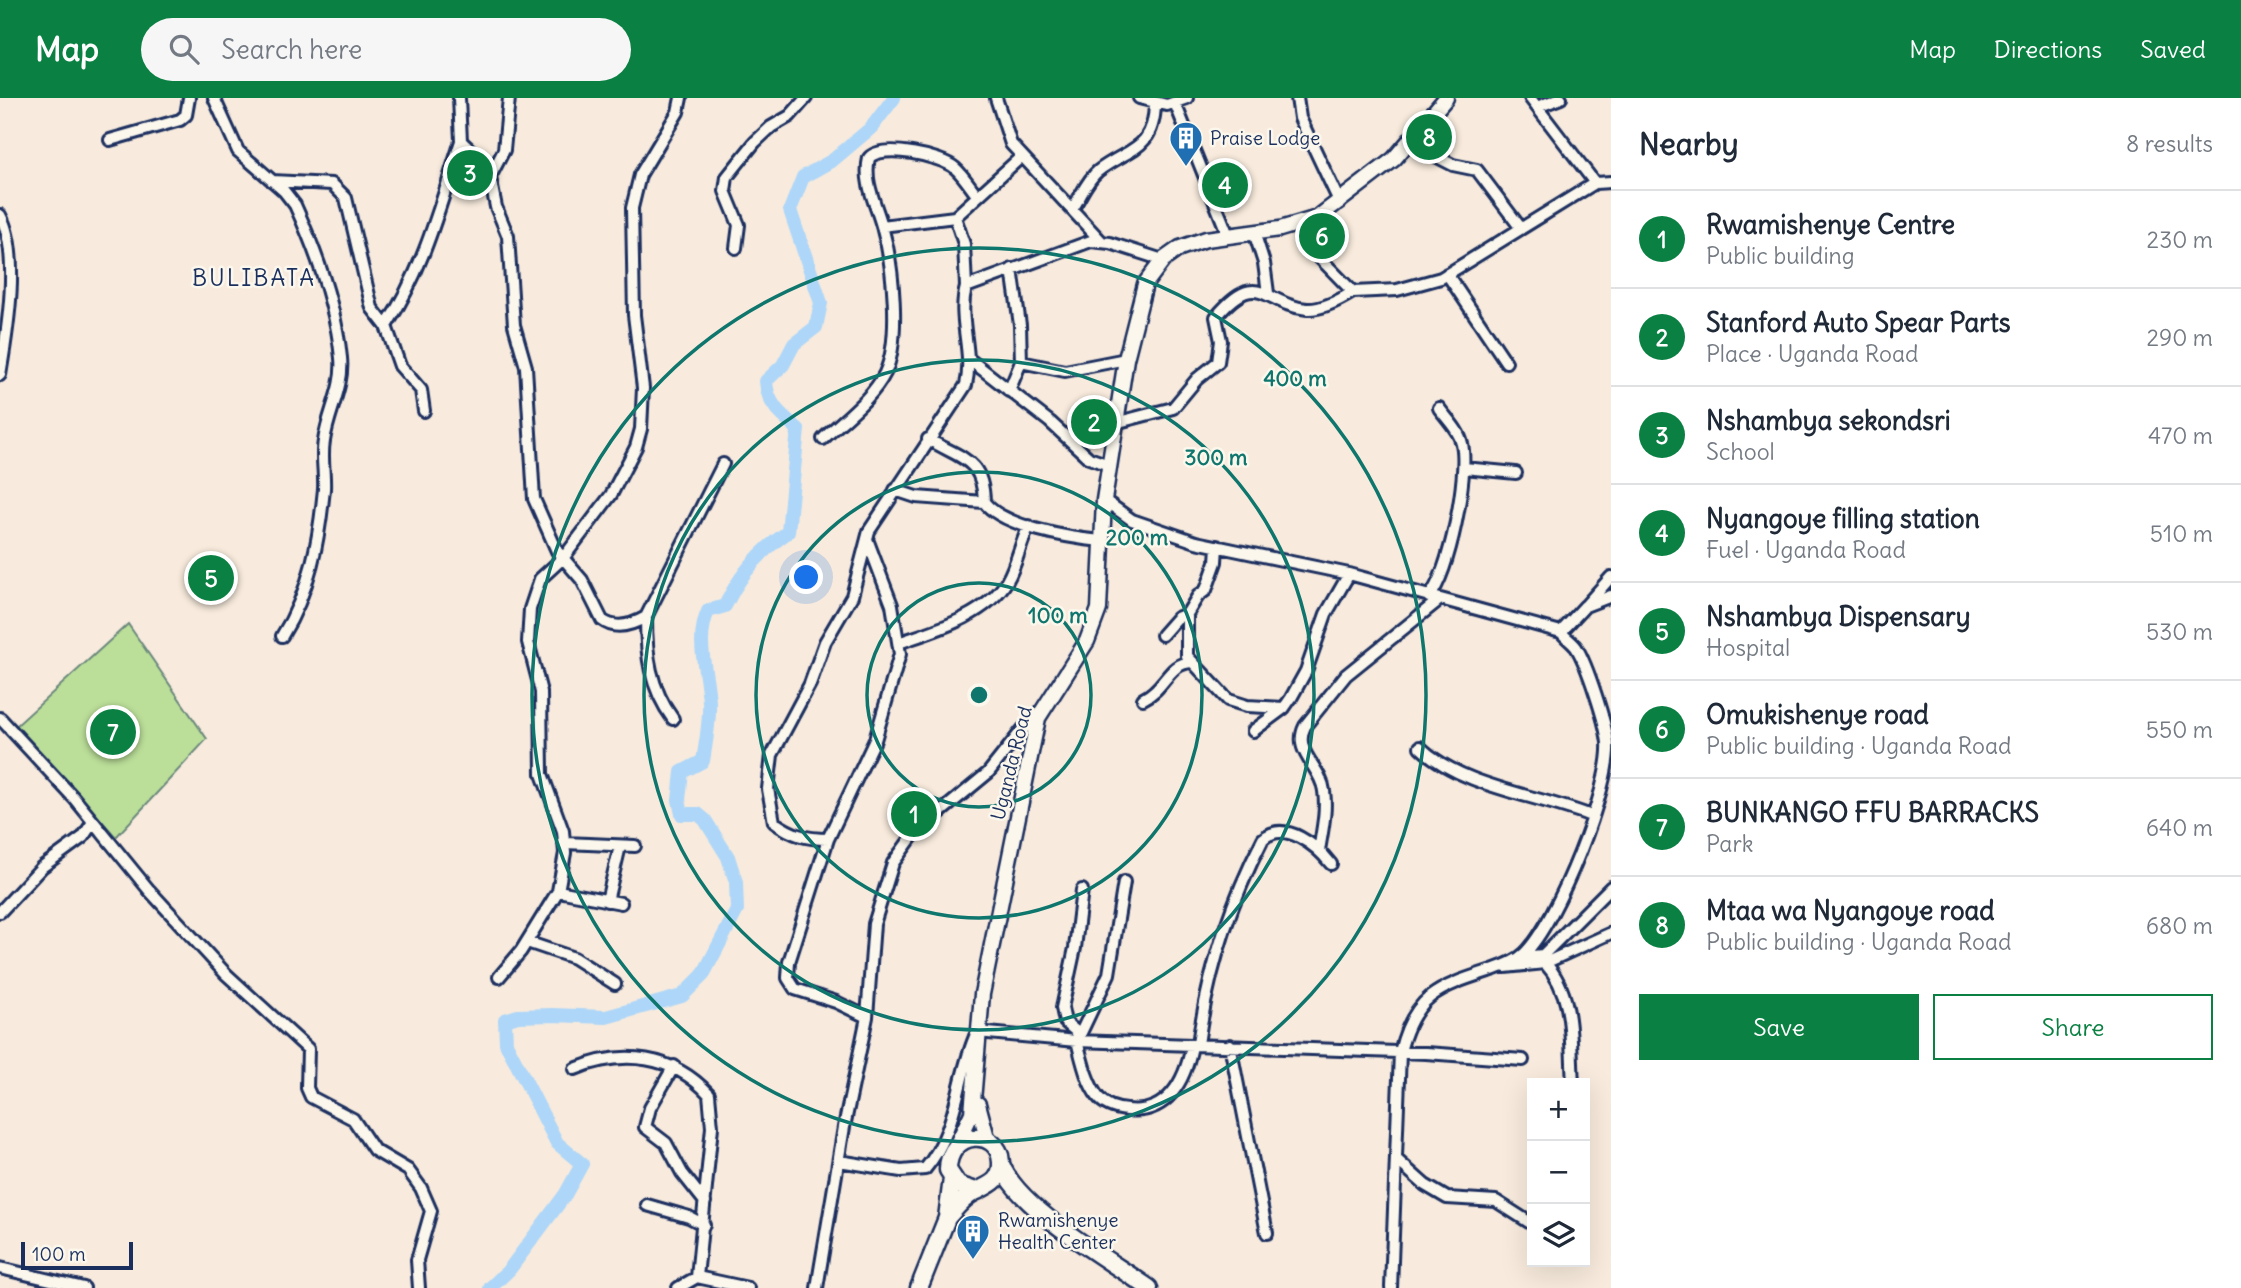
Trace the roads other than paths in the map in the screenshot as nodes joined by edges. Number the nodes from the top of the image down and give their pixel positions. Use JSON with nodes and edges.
{"nodes":[{"id":1,"x":188,"y":98,"type":"edge"},
{"id":2,"x":214,"y":98,"type":"edge"},
{"id":3,"x":459,"y":98,"type":"edge"},
{"id":4,"x":509,"y":98,"type":"edge"},
{"id":5,"x":681,"y":98,"type":"edge"},
{"id":6,"x":806,"y":98,"type":"edge"},
{"id":7,"x":996,"y":98,"type":"edge"},
{"id":8,"x":1139,"y":98,"type":"edge"},
{"id":9,"x":1187,"y":98,"type":"edge"},
{"id":10,"x":1297,"y":98,"type":"edge"},
{"id":11,"x":1446,"y":98,"type":"edge"},
{"id":12,"x":1561,"y":98,"type":"edge"},
{"id":13,"x":1533,"y":102,"type":"edge"},
{"id":14,"x":1175,"y":103,"type":"junction"},
{"id":15,"x":1155,"y":104,"type":"junction"},
{"id":16,"x":110,"y":140,"type":"dead end"},
{"id":17,"x":461,"y":141,"type":"junction"},
{"id":18,"x":1410,"y":143,"type":"junction"},
{"id":19,"x":1021,"y":157,"type":"junction"},
{"id":20,"x":491,"y":175,"type":"junction"},
{"id":21,"x":272,"y":181,"type":"junction"},
{"id":22,"x":1611,"y":182,"type":"edge"},
{"id":23,"x":1595,"y":183,"type":"junction"},
{"id":24,"x":976,"y":194,"type":"junction"},
{"id":25,"x":1340,"y":203,"type":"junction"},
{"id":26,"x":1073,"y":208,"type":"junction"},
{"id":27,"x":0,"y":215,"type":"edge"},
{"id":28,"x":955,"y":217,"type":"junction"},
{"id":29,"x":1297,"y":225,"type":"junction"},
{"id":30,"x":882,"y":226,"type":"junction"},
{"id":31,"x":1520,"y":227,"type":"junction"},
{"id":32,"x":1254,"y":232,"type":"junction"},
{"id":33,"x":1228,"y":235,"type":"junction"},
{"id":34,"x":1101,"y":241,"type":"junction"},
{"id":35,"x":736,"y":248,"type":"dead end"},
{"id":36,"x":1163,"y":260,"type":"junction"},
{"id":37,"x":1012,"y":269,"type":"junction"},
{"id":38,"x":1447,"y":274,"type":"junction"},
{"id":39,"x":966,"y":287,"type":"junction"},
{"id":40,"x":1353,"y":292,"type":"junction"},
{"id":41,"x":1268,"y":293,"type":"junction"},
{"id":42,"x":386,"y":326,"type":"junction"},
{"id":43,"x":2,"y":348,"type":"edge"},
{"id":44,"x":969,"y":359,"type":"junction"},
{"id":45,"x":1126,"y":359,"type":"junction"},
{"id":46,"x":1105,"y":361,"type":"junction"},
{"id":47,"x":1021,"y":362,"type":"junction"},
{"id":48,"x":1506,"y":362,"type":"dead end"},
{"id":49,"x":0,"y":375,"type":"edge"},
{"id":50,"x":1123,"y":377,"type":"junction"},
{"id":51,"x":1009,"y":391,"type":"junction"},
{"id":52,"x":1439,"y":408,"type":"dead end"},
{"id":53,"x":424,"y":411,"type":"dead end"},
{"id":54,"x":1115,"y":423,"type":"junction"},
{"id":55,"x":823,"y":439,"type":"dead end"},
{"id":56,"x":928,"y":439,"type":"junction"},
{"id":57,"x":723,"y":464,"type":"dead end"},
{"id":58,"x":1109,"y":465,"type":"junction"},
{"id":59,"x":1464,"y":468,"type":"junction"},
{"id":60,"x":1516,"y":473,"type":"dead end"},
{"id":61,"x":895,"y":490,"type":"junction"},
{"id":62,"x":1104,"y":500,"type":"junction"},
{"id":63,"x":984,"y":502,"type":"junction"},
{"id":64,"x":1029,"y":526,"type":"junction"},
{"id":65,"x":867,"y":539,"type":"junction"},
{"id":66,"x":1101,"y":541,"type":"junction"},
{"id":67,"x":1217,"y":546,"type":"junction"},
{"id":68,"x":564,"y":557,"type":"junction"},
{"id":69,"x":1349,"y":574,"type":"junction"},
{"id":70,"x":1611,"y":578,"type":"edge"},
{"id":71,"x":1611,"y":596,"type":"edge"},
{"id":72,"x":1434,"y":599,"type":"junction"},
{"id":73,"x":1585,"y":606,"type":"junction"},
{"id":74,"x":1187,"y":614,"type":"junction"},
{"id":75,"x":646,"y":617,"type":"junction"},
{"id":76,"x":1561,"y":632,"type":"junction"},
{"id":77,"x":1162,"y":635,"type":"dead end"},
{"id":78,"x":282,"y":636,"type":"dead end"},
{"id":79,"x":901,"y":642,"type":"junction"},
{"id":80,"x":1192,"y":662,"type":"junction"},
{"id":81,"x":1143,"y":699,"type":"dead end"},
{"id":82,"x":1284,"y":708,"type":"junction"},
{"id":83,"x":0,"y":718,"type":"edge"},
{"id":84,"x":1038,"y":718,"type":"junction"},
{"id":85,"x":673,"y":719,"type":"dead end"},
{"id":86,"x":1254,"y":731,"type":"dead end"},
{"id":87,"x":1420,"y":747,"type":"dead end"},
{"id":88,"x":1609,"y":755,"type":"edge"},
{"id":89,"x":1591,"y":816,"type":"junction"},
{"id":90,"x":93,"y":822,"type":"junction"},
{"id":91,"x":828,"y":839,"type":"junction"},
{"id":92,"x":565,"y":843,"type":"junction"},
{"id":93,"x":621,"y":846,"type":"junction"},
{"id":94,"x":635,"y":846,"type":"dead end"},
{"id":95,"x":1319,"y":851,"type":"junction"},
{"id":96,"x":1331,"y":864,"type":"dead end"},
{"id":97,"x":1124,"y":882,"type":"dead end"},
{"id":98,"x":1611,"y":887,"type":"edge"},
{"id":99,"x":1082,"y":890,"type":"dead end"},
{"id":100,"x":558,"y":891,"type":"junction"},
{"id":101,"x":607,"y":901,"type":"junction"},
{"id":102,"x":621,"y":903,"type":"dead end"},
{"id":103,"x":0,"y":912,"type":"edge"},
{"id":104,"x":1611,"y":933,"type":"edge"},
{"id":105,"x":527,"y":942,"type":"junction"},
{"id":106,"x":1522,"y":957,"type":"junction"},
{"id":107,"x":1545,"y":963,"type":"junction"},
{"id":108,"x":1499,"y":967,"type":"junction"},
{"id":109,"x":499,"y":976,"type":"dead end"},
{"id":110,"x":615,"y":984,"type":"dead end"},
{"id":111,"x":867,"y":1017,"type":"junction"},
{"id":112,"x":977,"y":1032,"type":"junction"},
{"id":113,"x":1078,"y":1037,"type":"junction"},
{"id":114,"x":1195,"y":1045,"type":"junction"},
{"id":115,"x":1230,"y":1045,"type":"junction"},
{"id":116,"x":1400,"y":1052,"type":"junction"},
{"id":117,"x":1523,"y":1060,"type":"dead end"},
{"id":118,"x":674,"y":1066,"type":"junction"},
{"id":119,"x":575,"y":1069,"type":"dead end"},
{"id":120,"x":1573,"y":1078,"type":"edge"},
{"id":121,"x":975,"y":1092,"type":"junction"},
{"id":122,"x":989,"y":1141,"type":"junction"},
{"id":123,"x":957,"y":1144,"type":"junction"},
{"id":124,"x":1397,"y":1160,"type":"junction"},
{"id":125,"x":839,"y":1161,"type":"junction"},
{"id":126,"x":1001,"y":1164,"type":"junction"},
{"id":127,"x":952,"y":1178,"type":"junction"},
{"id":128,"x":981,"y":1190,"type":"junction"},
{"id":129,"x":1025,"y":1196,"type":"junction"},
{"id":130,"x":705,"y":1202,"type":"junction"},
{"id":131,"x":647,"y":1205,"type":"dead end"},
{"id":132,"x":947,"y":1218,"type":"junction"},
{"id":133,"x":1527,"y":1221,"type":"edge"},
{"id":134,"x":704,"y":1225,"type":"junction"},
{"id":135,"x":1268,"y":1233,"type":"dead end"},
{"id":136,"x":0,"y":1268,"type":"edge"},
{"id":137,"x":697,"y":1277,"type":"junction"},
{"id":138,"x":84,"y":1288,"type":"edge"},
{"id":139,"x":419,"y":1288,"type":"edge"},
{"id":140,"x":678,"y":1288,"type":"edge"},
{"id":141,"x":748,"y":1288,"type":"edge"},
{"id":142,"x":817,"y":1288,"type":"edge"},
{"id":143,"x":919,"y":1288,"type":"edge"},
{"id":144,"x":1149,"y":1288,"type":"edge"},
{"id":145,"x":1391,"y":1288,"type":"edge"}],
"edges":[{"from":1,"to":16,"type":"street"},
{"from":2,"to":21,"type":"street"},
{"from":3,"to":17,"type":"street"},
{"from":4,"to":20,"type":"street"},
{"from":5,"to":68,"type":"street"},
{"from":6,"to":35,"type":"street"},
{"from":7,"to":19,"type":"street"},
{"from":8,"to":15,"type":"street"},
{"from":9,"to":14,"type":"street"},
{"from":10,"to":25,"type":"street"},
{"from":11,"to":18,"type":"main road","name":"Uganda Road"},
{"from":12,"to":13,"type":"street"},
{"from":13,"to":23,"type":"street"},
{"from":14,"to":15,"type":"street"},
{"from":14,"to":33,"type":"street"},
{"from":15,"to":26,"type":"street"},
{"from":17,"to":20,"type":"street"},
{"from":17,"to":42,"type":"street"},
{"from":18,"to":25,"type":"main road","name":"Uganda Road"},
{"from":18,"to":31,"type":"street"},
{"from":19,"to":24,"type":"street"},
{"from":19,"to":26,"type":"street"},
{"from":20,"to":68,"type":"street"},
{"from":21,"to":42,"type":"street"},
{"from":21,"to":78,"type":"street"},
{"from":22,"to":23,"type":"street"},
{"from":23,"to":31,"type":"street"},
{"from":24,"to":28,"type":"street"},
{"from":24,"to":30,"type":"street"},
{"from":25,"to":29,"type":"main road","name":"Uganda Road"},
{"from":26,"to":34,"type":"street"},
{"from":27,"to":43,"type":"street"},
{"from":28,"to":30,"type":"street"},
{"from":28,"to":39,"type":"street"},
{"from":29,"to":32,"type":"main road","name":"Uganda Road"},
{"from":29,"to":40,"type":"street"},
{"from":30,"to":55,"type":"street"},
{"from":31,"to":38,"type":"street"},
{"from":32,"to":33,"type":"main road","name":"Uganda Road"},
{"from":32,"to":41,"type":"street"},
{"from":33,"to":36,"type":"main road","name":"Uganda Road"},
{"from":34,"to":36,"type":"street"},
{"from":34,"to":37,"type":"street"},
{"from":36,"to":45,"type":"main road","name":"Uganda Road"},
{"from":37,"to":39,"type":"street"},
{"from":37,"to":47,"type":"street"},
{"from":38,"to":40,"type":"street"},
{"from":38,"to":48,"type":"street"},
{"from":39,"to":44,"type":"street"},
{"from":40,"to":41,"type":"street"},
{"from":41,"to":54,"type":"street"},
{"from":42,"to":53,"type":"street"},
{"from":43,"to":49,"type":"street"},
{"from":44,"to":51,"type":"street"},
{"from":44,"to":56,"type":"street"},
{"from":45,"to":46,"type":"street"},
{"from":45,"to":50,"type":"main road","name":"Uganda Road"},
{"from":46,"to":47,"type":"street"},
{"from":46,"to":50,"type":"street"},
{"from":47,"to":51,"type":"street"},
{"from":50,"to":54,"type":"main road","name":"Uganda Road"},
{"from":51,"to":58,"type":"street"},
{"from":52,"to":59,"type":"street"},
{"from":54,"to":58,"type":"main road","name":"Uganda Road"},
{"from":56,"to":61,"type":"street"},
{"from":56,"to":63,"type":"street"},
{"from":57,"to":75,"type":"street"},
{"from":58,"to":62,"type":"main road","name":"Uganda Road"},
{"from":59,"to":60,"type":"street"},
{"from":59,"to":72,"type":"street"},
{"from":61,"to":63,"type":"street"},
{"from":61,"to":65,"type":"street"},
{"from":62,"to":66,"type":"main road","name":"Uganda Road"},
{"from":62,"to":67,"type":"street"},
{"from":63,"to":64,"type":"street"},
{"from":64,"to":66,"type":"street"},
{"from":64,"to":79,"type":"street"},
{"from":65,"to":79,"type":"street"},
{"from":65,"to":91,"type":"street"},
{"from":66,"to":84,"type":"main road","name":"Uganda Road"},
{"from":67,"to":69,"type":"street"},
{"from":67,"to":74,"type":"street"},
{"from":68,"to":75,"type":"street"},
{"from":68,"to":92,"type":"street"},
{"from":69,"to":72,"type":"street"},
{"from":69,"to":82,"type":"street"},
{"from":70,"to":73,"type":"street"},
{"from":71,"to":73,"type":"street"},
{"from":72,"to":76,"type":"street"},
{"from":72,"to":95,"type":"street"},
{"from":73,"to":76,"type":"street"},
{"from":74,"to":77,"type":"street"},
{"from":74,"to":80,"type":"street"},
{"from":75,"to":85,"type":"street"},
{"from":76,"to":88,"type":"street"},
{"from":79,"to":91,"type":"street"},
{"from":80,"to":81,"type":"street"},
{"from":80,"to":82,"type":"street"},
{"from":82,"to":86,"type":"street"},
{"from":83,"to":90,"type":"street"},
{"from":84,"to":111,"type":"street"},
{"from":84,"to":112,"type":"main road","name":"Uganda Road"},
{"from":87,"to":89,"type":"street"},
{"from":88,"to":89,"type":"street"},
{"from":89,"to":106,"type":"street"},
{"from":90,"to":103,"type":"street"},
{"from":90,"to":139,"type":"street"},
{"from":91,"to":111,"type":"street"},
{"from":92,"to":93,"type":"street"},
{"from":92,"to":100,"type":"street"},
{"from":93,"to":94,"type":"street"},
{"from":93,"to":101,"type":"street"},
{"from":95,"to":96,"type":"street"},
{"from":95,"to":114,"type":"street"},
{"from":97,"to":113,"type":"street"},
{"from":98,"to":106,"type":"street"},
{"from":99,"to":113,"type":"street"},
{"from":100,"to":101,"type":"street"},
{"from":100,"to":105,"type":"street"},
{"from":101,"to":102,"type":"street"},
{"from":104,"to":107,"type":"street"},
{"from":105,"to":109,"type":"street"},
{"from":105,"to":110,"type":"street"},
{"from":106,"to":108,"type":"street"},
{"from":107,"to":108,"type":"street"},
{"from":107,"to":120,"type":"street"},
{"from":108,"to":116,"type":"street"},
{"from":111,"to":125,"type":"street"},
{"from":112,"to":113,"type":"street"},
{"from":112,"to":121,"type":"main road","name":"Uganda Road"},
{"from":112,"to":125,"type":"street"},
{"from":113,"to":114,"type":"street"},
{"from":113,"to":114,"type":"street"},
{"from":114,"to":115,"type":"street"},
{"from":115,"to":116,"type":"street"},
{"from":115,"to":135,"type":"street"},
{"from":116,"to":117,"type":"street"},
{"from":116,"to":124,"type":"street"},
{"from":118,"to":119,"type":"street"},
{"from":118,"to":130,"type":"street"},
{"from":118,"to":130,"type":"street"},
{"from":121,"to":122,"type":"main road","name":"Uganda Road"},
{"from":121,"to":123,"type":"main road","name":"Uganda Road"},
{"from":122,"to":123,"type":"highway"},
{"from":122,"to":126,"type":"highway"},
{"from":123,"to":127,"type":"highway"},
{"from":124,"to":133,"type":"street"},
{"from":124,"to":145,"type":"street"},
{"from":125,"to":142,"type":"street"},
{"from":126,"to":128,"type":"highway"},
{"from":126,"to":129,"type":"highway"},
{"from":127,"to":128,"type":"highway"},
{"from":127,"to":132,"type":"highway"},
{"from":128,"to":129,"type":"highway"},
{"from":128,"to":132,"type":"highway"},
{"from":129,"to":144,"type":"highway"},
{"from":130,"to":134,"type":"street"},
{"from":131,"to":134,"type":"street"},
{"from":132,"to":143,"type":"highway"},
{"from":134,"to":137,"type":"street"},
{"from":136,"to":138,"type":"street"},
{"from":137,"to":140,"type":"street"},
{"from":137,"to":141,"type":"street"}]}
